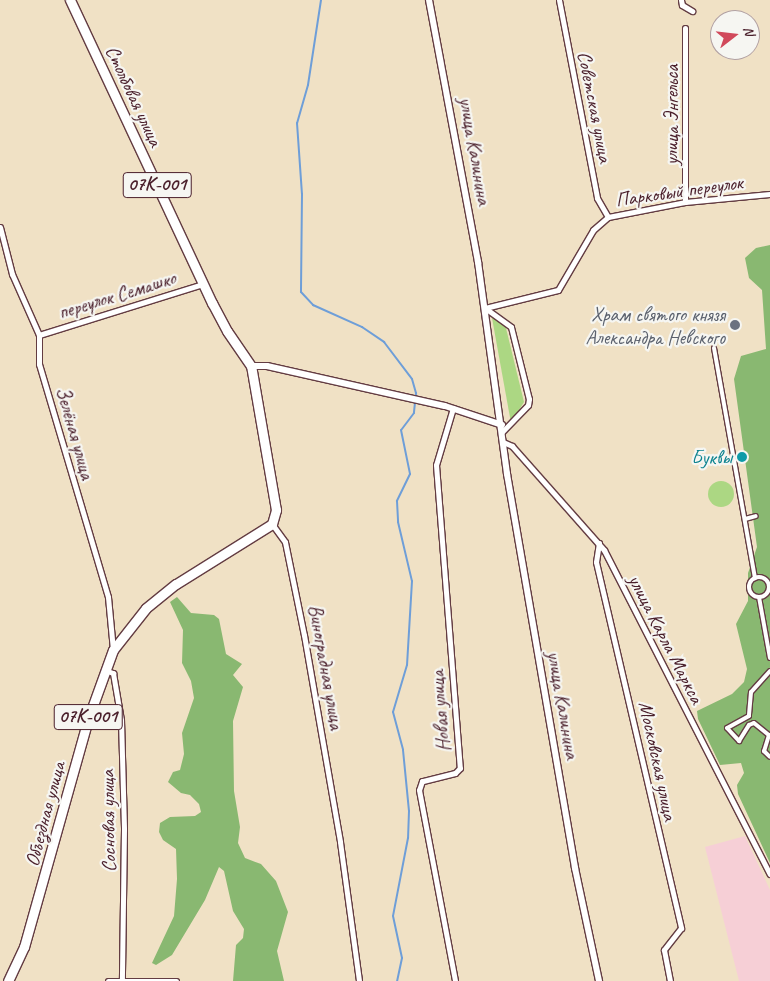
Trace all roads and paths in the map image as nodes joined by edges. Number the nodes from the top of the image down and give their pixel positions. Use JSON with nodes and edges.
{"nodes":[{"id":1,"x":70,"y":0,"type":"edge"},
{"id":2,"x":429,"y":0,"type":"edge"},
{"id":3,"x":559,"y":0,"type":"edge"},
{"id":4,"x":681,"y":0,"type":"edge"},
{"id":5,"x":692,"y":12,"type":"dead end"},
{"id":6,"x":685,"y":28,"type":"dead end"},
{"id":7,"x":770,"y":194,"type":"edge"},
{"id":8,"x":685,"y":202,"type":"junction"},
{"id":9,"x":608,"y":217,"type":"junction"},
{"id":10,"x":0,"y":227,"type":"edge"},
{"id":11,"x":203,"y":284,"type":"junction"},
{"id":12,"x":485,"y":308,"type":"junction"},
{"id":13,"x":39,"y":335,"type":"junction"},
{"id":14,"x":714,"y":348,"type":"dead end"},
{"id":15,"x":251,"y":366,"type":"junction"},
{"id":16,"x":453,"y":408,"type":"junction"},
{"id":17,"x":502,"y":429,"type":"junction"},
{"id":18,"x":503,"y":442,"type":"junction"},
{"id":19,"x":732,"y":443,"type":"junction"},
{"id":20,"x":726,"y":444,"type":"dead end"},
{"id":21,"x":740,"y":490,"type":"junction"},
{"id":22,"x":734,"y":491,"type":"dead end"},
{"id":23,"x":756,"y":516,"type":"dead end"},
{"id":24,"x":745,"y":519,"type":"junction"},
{"id":25,"x":272,"y":524,"type":"junction"},
{"id":26,"x":599,"y":543,"type":"junction"},
{"id":27,"x":756,"y":578,"type":"junction"},
{"id":28,"x":759,"y":597,"type":"junction"},
{"id":29,"x":113,"y":650,"type":"junction"},
{"id":30,"x":770,"y":658,"type":"edge"},
{"id":31,"x":104,"y":670,"type":"junction"},
{"id":32,"x":770,"y":671,"type":"edge"},
{"id":33,"x":770,"y":758,"type":"edge"},
{"id":34,"x":770,"y":874,"type":"edge"},
{"id":35,"x":122,"y":980,"type":"edge"},
{"id":36,"x":8,"y":981,"type":"edge"},
{"id":37,"x":108,"y":981,"type":"edge"},
{"id":38,"x":176,"y":981,"type":"edge"},
{"id":39,"x":359,"y":981,"type":"edge"},
{"id":40,"x":455,"y":981,"type":"edge"},
{"id":41,"x":598,"y":981,"type":"edge"},
{"id":42,"x":670,"y":981,"type":"edge"}],
"edges":[{"from":1,"to":11,"type":"main road","name":"Столбовая улица","number":"07К-001"},
{"from":2,"to":12,"type":"street","name":"улица Калинина"},
{"from":3,"to":9,"type":"street","name":"Советская улица"},
{"from":4,"to":5,"type":"street"},
{"from":6,"to":8,"type":"street","name":"улица Энгельса"},
{"from":7,"to":8,"type":"street","name":"Парковый переулок"},
{"from":8,"to":9,"type":"street","name":"Парковый переулок"},
{"from":9,"to":12,"type":"street","name":"Парковый переулок"},
{"from":10,"to":13,"type":"street","name":"Зелёная улица"},
{"from":11,"to":13,"type":"street","name":"переулок Семашко"},
{"from":11,"to":15,"type":"main road","name":"Столбовая улица","number":"07К-001"},
{"from":12,"to":17,"type":"street","name":"улица Калинина"},
{"from":12,"to":17,"type":"street"},
{"from":13,"to":29,"type":"street","name":"Зелёная улица"},
{"from":14,"to":19,"type":"street"},
{"from":15,"to":16,"type":"street"},
{"from":15,"to":25,"type":"main road","number":"07К-001"},
{"from":16,"to":17,"type":"street"},
{"from":16,"to":40,"type":"street","name":"Новая улица"},
{"from":17,"to":18,"type":"street","name":"улица Калинина"},
{"from":18,"to":26,"type":"street","name":"улица Карла Маркса"},
{"from":18,"to":41,"type":"street","name":"улица Калинина"},
{"from":19,"to":20,"type":"street"},
{"from":19,"to":21,"type":"street"},
{"from":21,"to":22,"type":"street"},
{"from":21,"to":24,"type":"street"},
{"from":23,"to":24,"type":"street"},
{"from":24,"to":27,"type":"street"},
{"from":25,"to":29,"type":"main road","name":"Объездная улица","number":"07К-001"},
{"from":25,"to":39,"type":"street","name":"Виноградная улица"},
{"from":26,"to":34,"type":"street","name":"улица Карла Маркса"},
{"from":26,"to":42,"type":"street","name":"Московская улица"},
{"from":27,"to":28,"type":"street"},
{"from":27,"to":28,"type":"street"},
{"from":28,"to":30,"type":"street"},
{"from":29,"to":31,"type":"main road","name":"Объездная улица","number":"07К-001"},
{"from":31,"to":35,"type":"street","name":"Сосновая улица"},
{"from":31,"to":36,"type":"main road","name":"Объездная улица","number":"07К-001"},
{"from":32,"to":33,"type":"street"},
{"from":35,"to":37,"type":"street"},
{"from":35,"to":38,"type":"street"}]}
